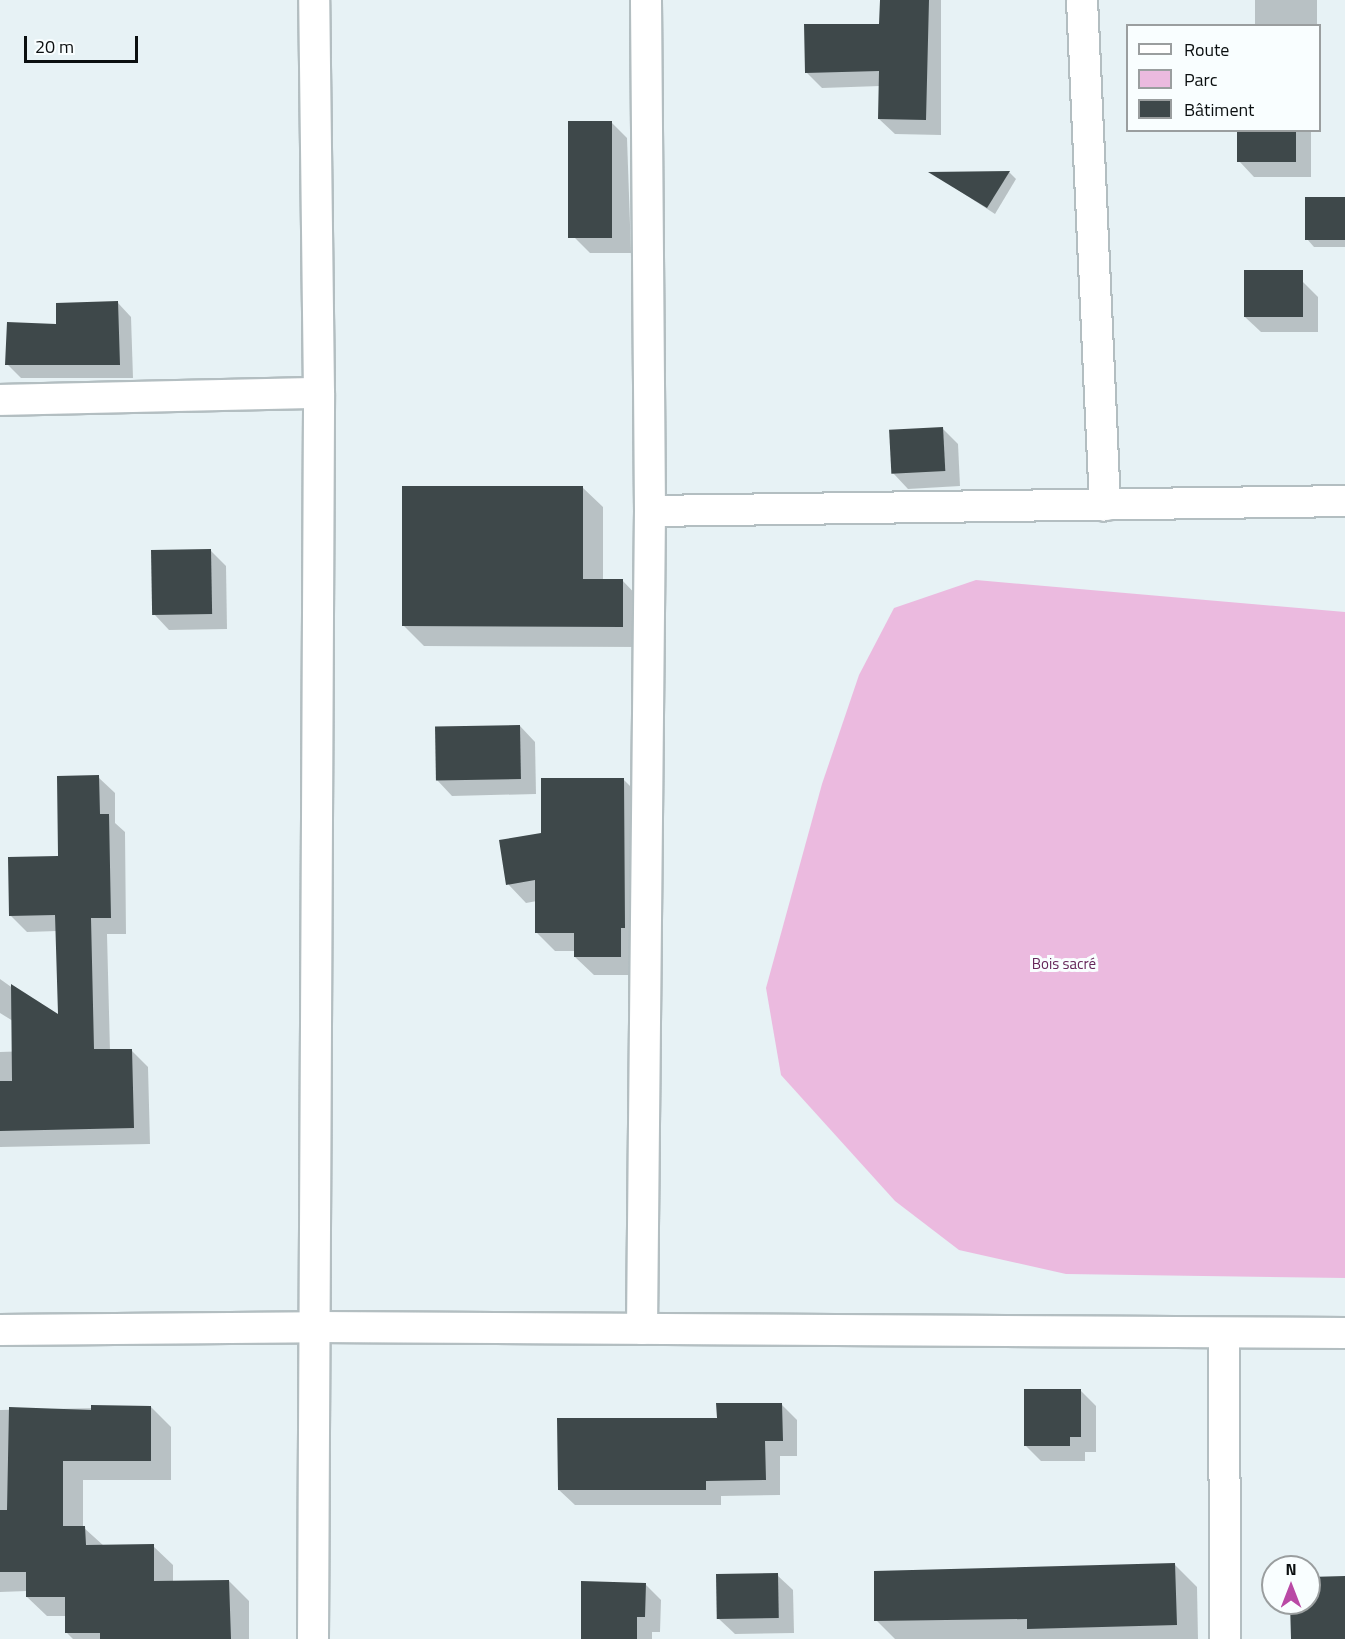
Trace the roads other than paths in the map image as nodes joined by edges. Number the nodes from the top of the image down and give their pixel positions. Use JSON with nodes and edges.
{"nodes":[{"id":1,"x":314,"y":0,"type":"edge"},
{"id":2,"x":646,"y":0,"type":"edge"},
{"id":3,"x":1082,"y":0,"type":"edge"},
{"id":4,"x":320,"y":393,"type":"junction"},
{"id":5,"x":0,"y":400,"type":"edge"},
{"id":6,"x":1345,"y":501,"type":"edge"},
{"id":7,"x":1105,"y":505,"type":"junction"},
{"id":8,"x":650,"y":511,"type":"junction"},
{"id":9,"x":316,"y":1327,"type":"junction"},
{"id":10,"x":642,"y":1329,"type":"junction"},
{"id":11,"x":0,"y":1330,"type":"edge"},
{"id":12,"x":1224,"y":1333,"type":"junction"},
{"id":13,"x":1345,"y":1333,"type":"edge"},
{"id":14,"x":313,"y":1639,"type":"edge"},
{"id":15,"x":1225,"y":1639,"type":"edge"}],
"edges":[{"from":1,"to":4,"type":"street"},
{"from":2,"to":8,"type":"street"},
{"from":3,"to":7,"type":"street"},
{"from":4,"to":5,"type":"street"},
{"from":4,"to":9,"type":"street"},
{"from":6,"to":7,"type":"street"},
{"from":7,"to":8,"type":"street"},
{"from":8,"to":10,"type":"street"},
{"from":9,"to":10,"type":"street"},
{"from":9,"to":11,"type":"street"},
{"from":9,"to":14,"type":"street"},
{"from":10,"to":12,"type":"street"},
{"from":12,"to":13,"type":"street"},
{"from":12,"to":15,"type":"street"}]}
